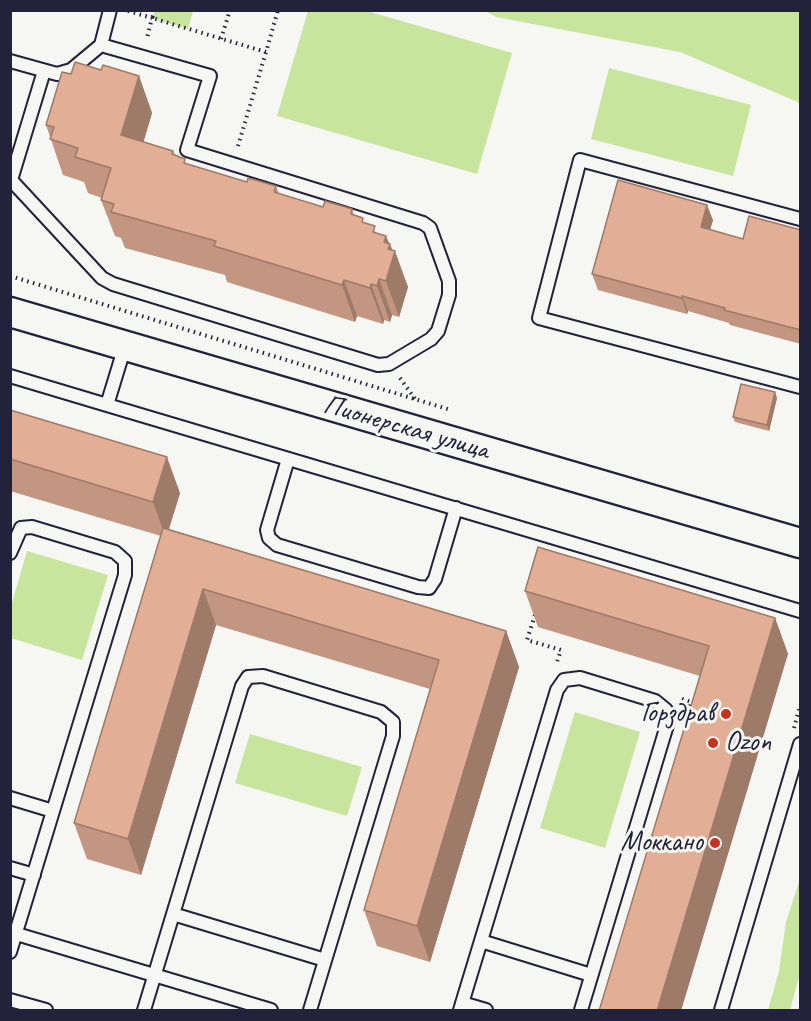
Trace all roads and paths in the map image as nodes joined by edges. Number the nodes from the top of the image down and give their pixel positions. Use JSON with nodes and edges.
{"nodes":[{"id":1,"x":110,"y":10,"type":"edge"},
{"id":2,"x":126,"y":10,"type":"edge"},
{"id":3,"x":155,"y":10,"type":"edge"},
{"id":4,"x":230,"y":10,"type":"edge"},
{"id":5,"x":278,"y":10,"type":"edge"},
{"id":6,"x":152,"y":18,"type":"junction"},
{"id":7,"x":221,"y":39,"type":"junction"},
{"id":8,"x":101,"y":45,"type":"junction"},
{"id":9,"x":266,"y":52,"type":"junction"},
{"id":10,"x":10,"y":61,"type":"edge"},
{"id":11,"x":44,"y":71,"type":"junction"},
{"id":12,"x":233,"y":164,"type":"junction"},
{"id":13,"x":801,"y":219,"type":"edge"},
{"id":14,"x":10,"y":312,"type":"edge"},
{"id":15,"x":125,"y":346,"type":"junction"},
{"id":16,"x":389,"y":364,"type":"junction"},
{"id":17,"x":10,"y":376,"type":"edge"},
{"id":18,"x":801,"y":387,"type":"edge"},
{"id":19,"x":415,"y":399,"type":"dead end"},
{"id":20,"x":107,"y":405,"type":"junction"},
{"id":21,"x":288,"y":459,"type":"junction"},
{"id":22,"x":456,"y":508,"type":"junction"},
{"id":23,"x":801,"y":543,"type":"edge"},
{"id":24,"x":10,"y":553,"type":"edge"},
{"id":25,"x":801,"y":611,"type":"edge"},
{"id":26,"x":801,"y":744,"type":"edge"},
{"id":27,"x":10,"y":798,"type":"edge"},
{"id":28,"x":53,"y":811,"type":"junction"},
{"id":29,"x":10,"y":868,"type":"edge"},
{"id":30,"x":34,"y":875,"type":"junction"},
{"id":31,"x":173,"y":914,"type":"junction"},
{"id":32,"x":13,"y":933,"type":"edge"},
{"id":33,"x":481,"y":941,"type":"junction"},
{"id":34,"x":10,"y":952,"type":"edge"},
{"id":35,"x":326,"y":960,"type":"junction"},
{"id":36,"x":154,"y":975,"type":"junction"},
{"id":37,"x":591,"y":975,"type":"junction"},
{"id":38,"x":11,"y":1002,"type":"edge"},
{"id":39,"x":461,"y":1007,"type":"edge"},
{"id":40,"x":46,"y":1011,"type":"edge"},
{"id":41,"x":144,"y":1011,"type":"edge"},
{"id":42,"x":271,"y":1011,"type":"edge"},
{"id":43,"x":310,"y":1011,"type":"edge"},
{"id":44,"x":486,"y":1011,"type":"edge"},
{"id":45,"x":581,"y":1011,"type":"edge"},
{"id":46,"x":721,"y":1011,"type":"edge"}],
"edges":[{"from":1,"to":8,"type":"lane"},
{"from":2,"to":6,"type":"path"},
{"from":3,"to":6,"type":"path"},
{"from":4,"to":7,"type":"path"},
{"from":5,"to":9,"type":"path"},
{"from":6,"to":7,"type":"path"},
{"from":7,"to":9,"type":"path"},
{"from":8,"to":11,"type":"lane"},
{"from":8,"to":12,"type":"lane"},
{"from":9,"to":12,"type":"path"},
{"from":10,"to":11,"type":"lane"},
{"from":11,"to":16,"type":"lane"},
{"from":12,"to":16,"type":"lane"},
{"from":13,"to":18,"type":"lane"},
{"from":14,"to":15,"type":"street","name":"Пионерская улица"},
{"from":15,"to":20,"type":"lane"},
{"from":15,"to":23,"type":"street","name":"Пионерская улица"},
{"from":16,"to":19,"type":"path"},
{"from":17,"to":20,"type":"lane"},
{"from":20,"to":21,"type":"lane"},
{"from":21,"to":22,"type":"lane"},
{"from":21,"to":22,"type":"lane"},
{"from":22,"to":25,"type":"lane"},
{"from":24,"to":28,"type":"lane"},
{"from":26,"to":46,"type":"lane"},
{"from":27,"to":28,"type":"lane"},
{"from":28,"to":30,"type":"lane"},
{"from":29,"to":30,"type":"lane"},
{"from":30,"to":32,"type":"lane"},
{"from":31,"to":35,"type":"lane"},
{"from":31,"to":35,"type":"lane"},
{"from":31,"to":36,"type":"lane"},
{"from":32,"to":34,"type":"lane"},
{"from":32,"to":36,"type":"lane"},
{"from":33,"to":37,"type":"lane"},
{"from":33,"to":37,"type":"lane"},
{"from":33,"to":39,"type":"lane"},
{"from":35,"to":43,"type":"lane"},
{"from":36,"to":41,"type":"lane"},
{"from":36,"to":42,"type":"lane"},
{"from":37,"to":45,"type":"lane"},
{"from":38,"to":40,"type":"lane"},
{"from":39,"to":44,"type":"lane"}]}
